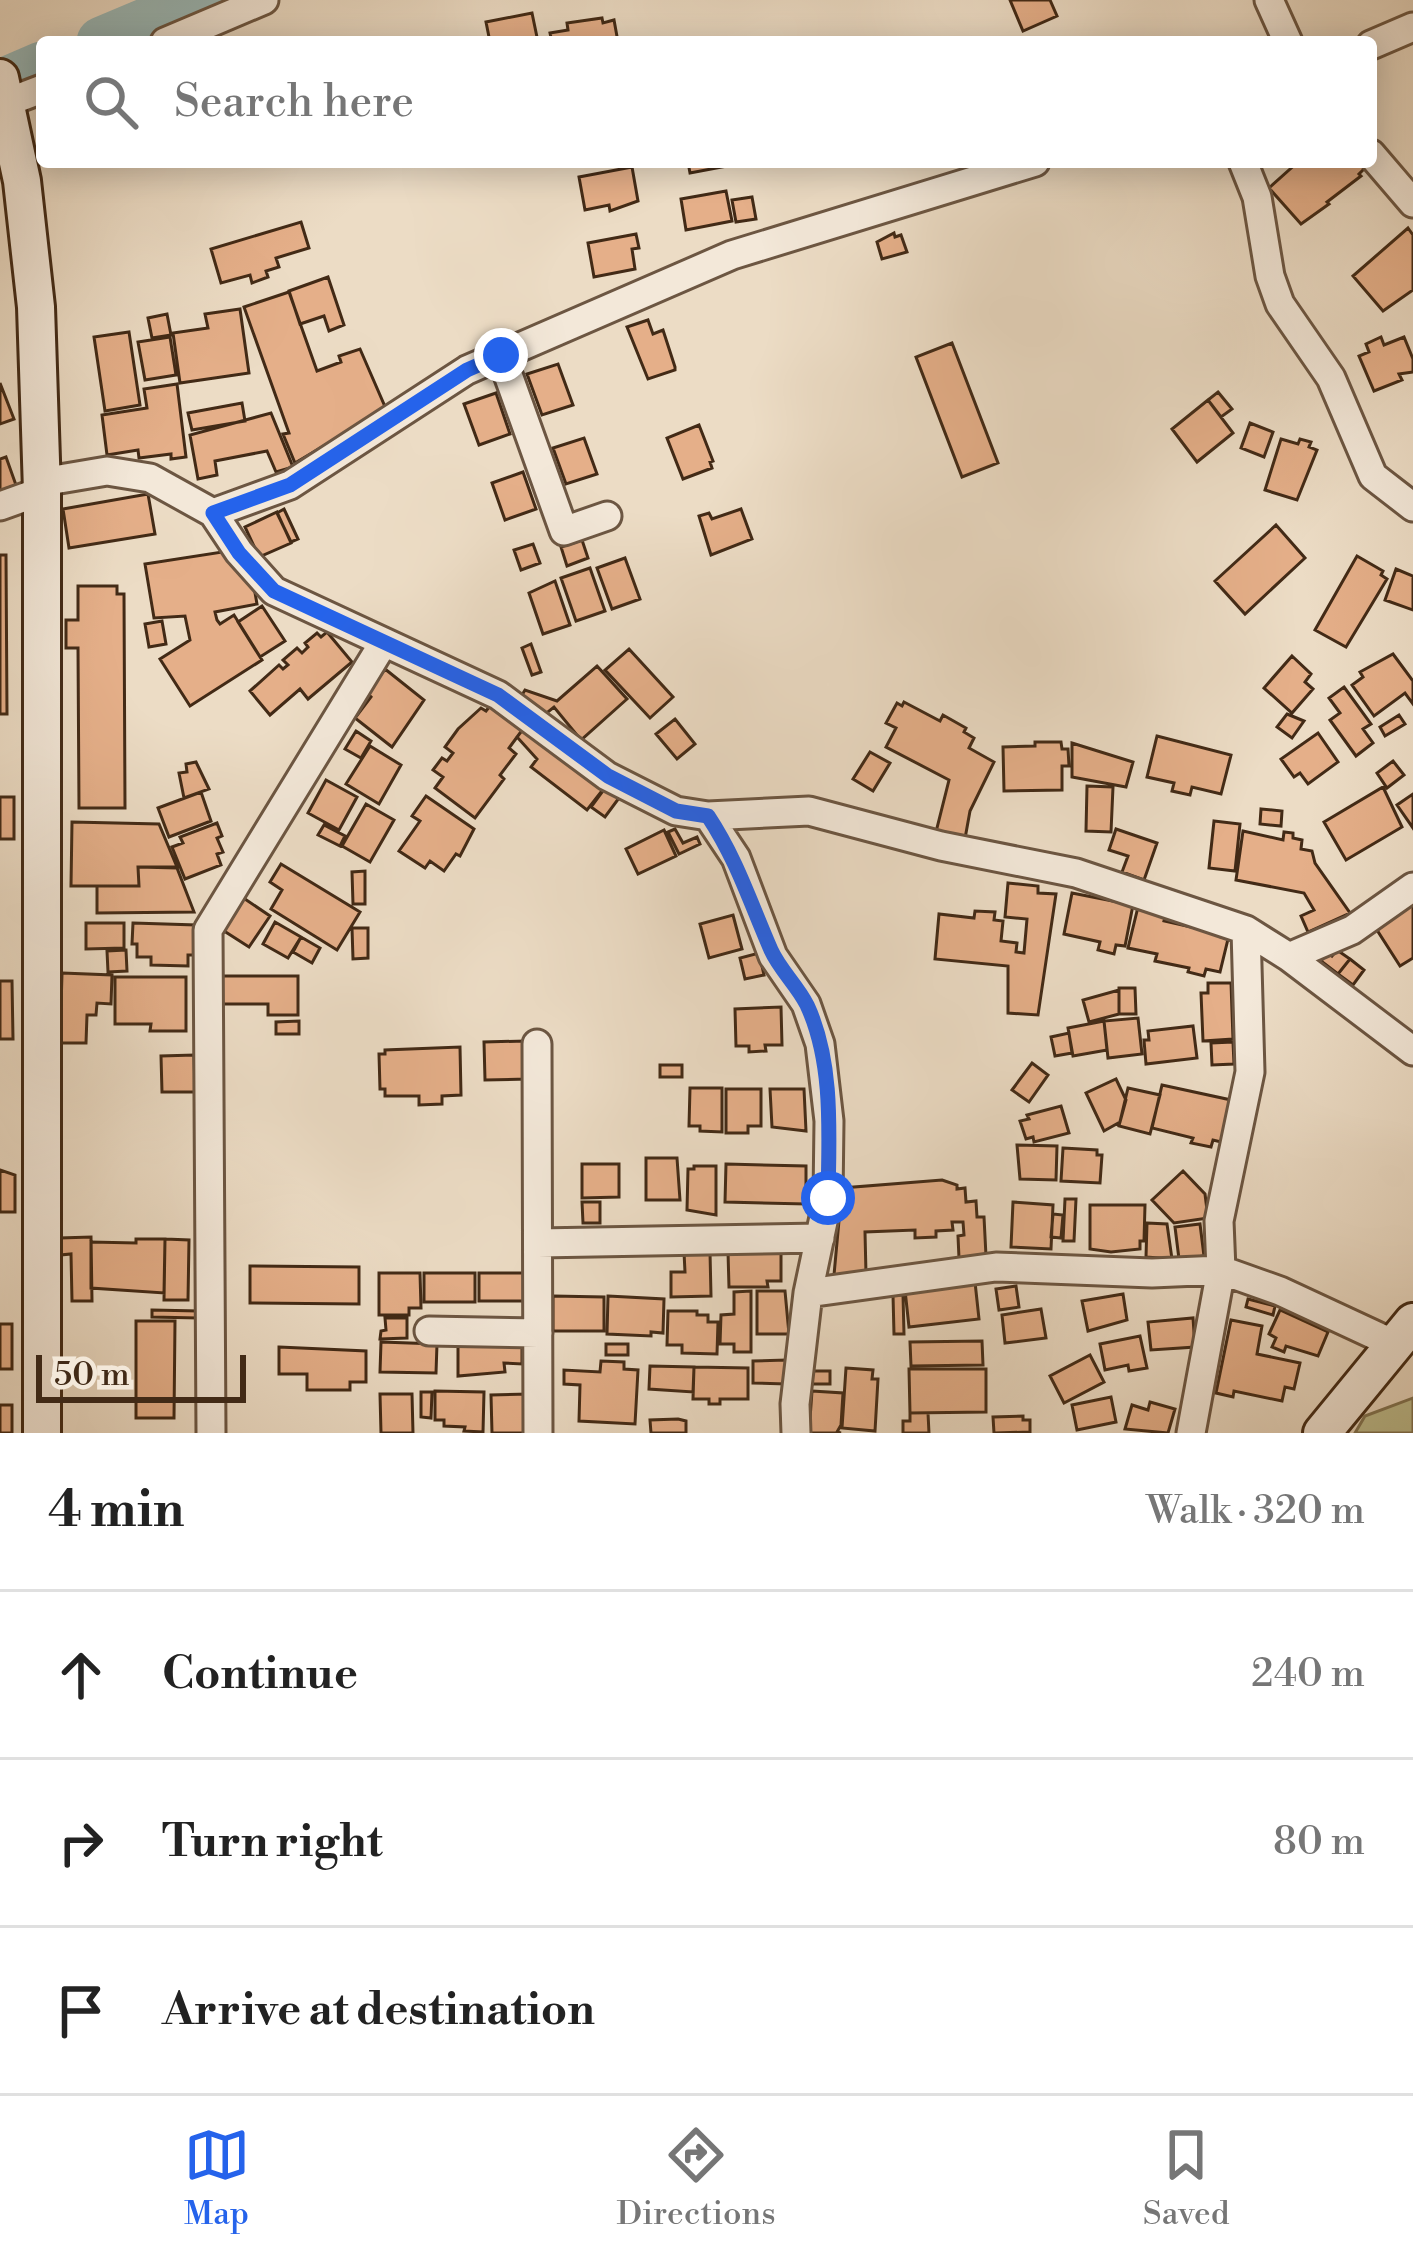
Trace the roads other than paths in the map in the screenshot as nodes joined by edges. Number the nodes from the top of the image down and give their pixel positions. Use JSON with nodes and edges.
{"nodes":[{"id":1,"x":264,"y":0,"type":"edge"},
{"id":2,"x":1269,"y":0,"type":"edge"},
{"id":3,"x":1413,"y":27,"type":"edge"},
{"id":4,"x":179,"y":36,"type":"edge"},
{"id":5,"x":1285,"y":36,"type":"edge"},
{"id":6,"x":1377,"y":42,"type":"edge"},
{"id":7,"x":17,"y":90,"type":"edge"},
{"id":8,"x":1377,"y":161,"type":"edge"},
{"id":9,"x":1015,"y":168,"type":"edge"},
{"id":10,"x":1245,"y":168,"type":"edge"},
{"id":11,"x":1413,"y":203,"type":"edge"},
{"id":12,"x":501,"y":355,"type":"junction"},
{"id":13,"x":42,"y":486,"type":"junction"},
{"id":14,"x":0,"y":506,"type":"edge"},
{"id":15,"x":1413,"y":507,"type":"edge"},
{"id":16,"x":213,"y":513,"type":"junction"},
{"id":17,"x":607,"y":516,"type":"dead end"},
{"id":18,"x":384,"y":642,"type":"junction"},
{"id":19,"x":708,"y":816,"type":"junction"},
{"id":20,"x":1413,"y":887,"type":"edge"},
{"id":21,"x":1246,"y":930,"type":"junction"},
{"id":22,"x":1289,"y":957,"type":"junction"},
{"id":23,"x":537,"y":1044,"type":"dead end"},
{"id":24,"x":1413,"y":1052,"type":"edge"},
{"id":25,"x":820,"y":1238,"type":"junction"},
{"id":26,"x":538,"y":1243,"type":"junction"},
{"id":27,"x":1221,"y":1270,"type":"junction"},
{"id":28,"x":808,"y":1293,"type":"junction"},
{"id":29,"x":429,"y":1331,"type":"dead end"},
{"id":30,"x":538,"y":1333,"type":"junction"},
{"id":31,"x":1403,"y":1333,"type":"edge"},
{"id":32,"x":42,"y":1433,"type":"edge"},
{"id":33,"x":211,"y":1433,"type":"edge"},
{"id":34,"x":538,"y":1433,"type":"edge"},
{"id":35,"x":796,"y":1433,"type":"edge"},
{"id":36,"x":1191,"y":1433,"type":"edge"},
{"id":37,"x":1322,"y":1433,"type":"edge"}],
"edges":[{"from":1,"to":4,"type":"street"},
{"from":2,"to":5,"type":"street"},
{"from":3,"to":6,"type":"street"},
{"from":7,"to":13,"type":"street"},
{"from":8,"to":11,"type":"street"},
{"from":9,"to":12,"type":"street"},
{"from":10,"to":15,"type":"street"},
{"from":12,"to":16,"type":"street"},
{"from":12,"to":17,"type":"street"},
{"from":13,"to":14,"type":"street"},
{"from":13,"to":16,"type":"street"},
{"from":13,"to":32,"type":"street"},
{"from":16,"to":18,"type":"street"},
{"from":18,"to":19,"type":"street"},
{"from":18,"to":33,"type":"street"},
{"from":19,"to":21,"type":"street"},
{"from":19,"to":25,"type":"street"},
{"from":20,"to":22,"type":"street"},
{"from":21,"to":22,"type":"street"},
{"from":21,"to":27,"type":"street"},
{"from":22,"to":24,"type":"street"},
{"from":23,"to":26,"type":"street"},
{"from":25,"to":26,"type":"street"},
{"from":25,"to":28,"type":"street"},
{"from":26,"to":30,"type":"street"},
{"from":27,"to":28,"type":"street"},
{"from":27,"to":31,"type":"street"},
{"from":27,"to":36,"type":"street"},
{"from":28,"to":35,"type":"street"},
{"from":29,"to":30,"type":"street"},
{"from":30,"to":34,"type":"street"},
{"from":31,"to":37,"type":"street"}]}
